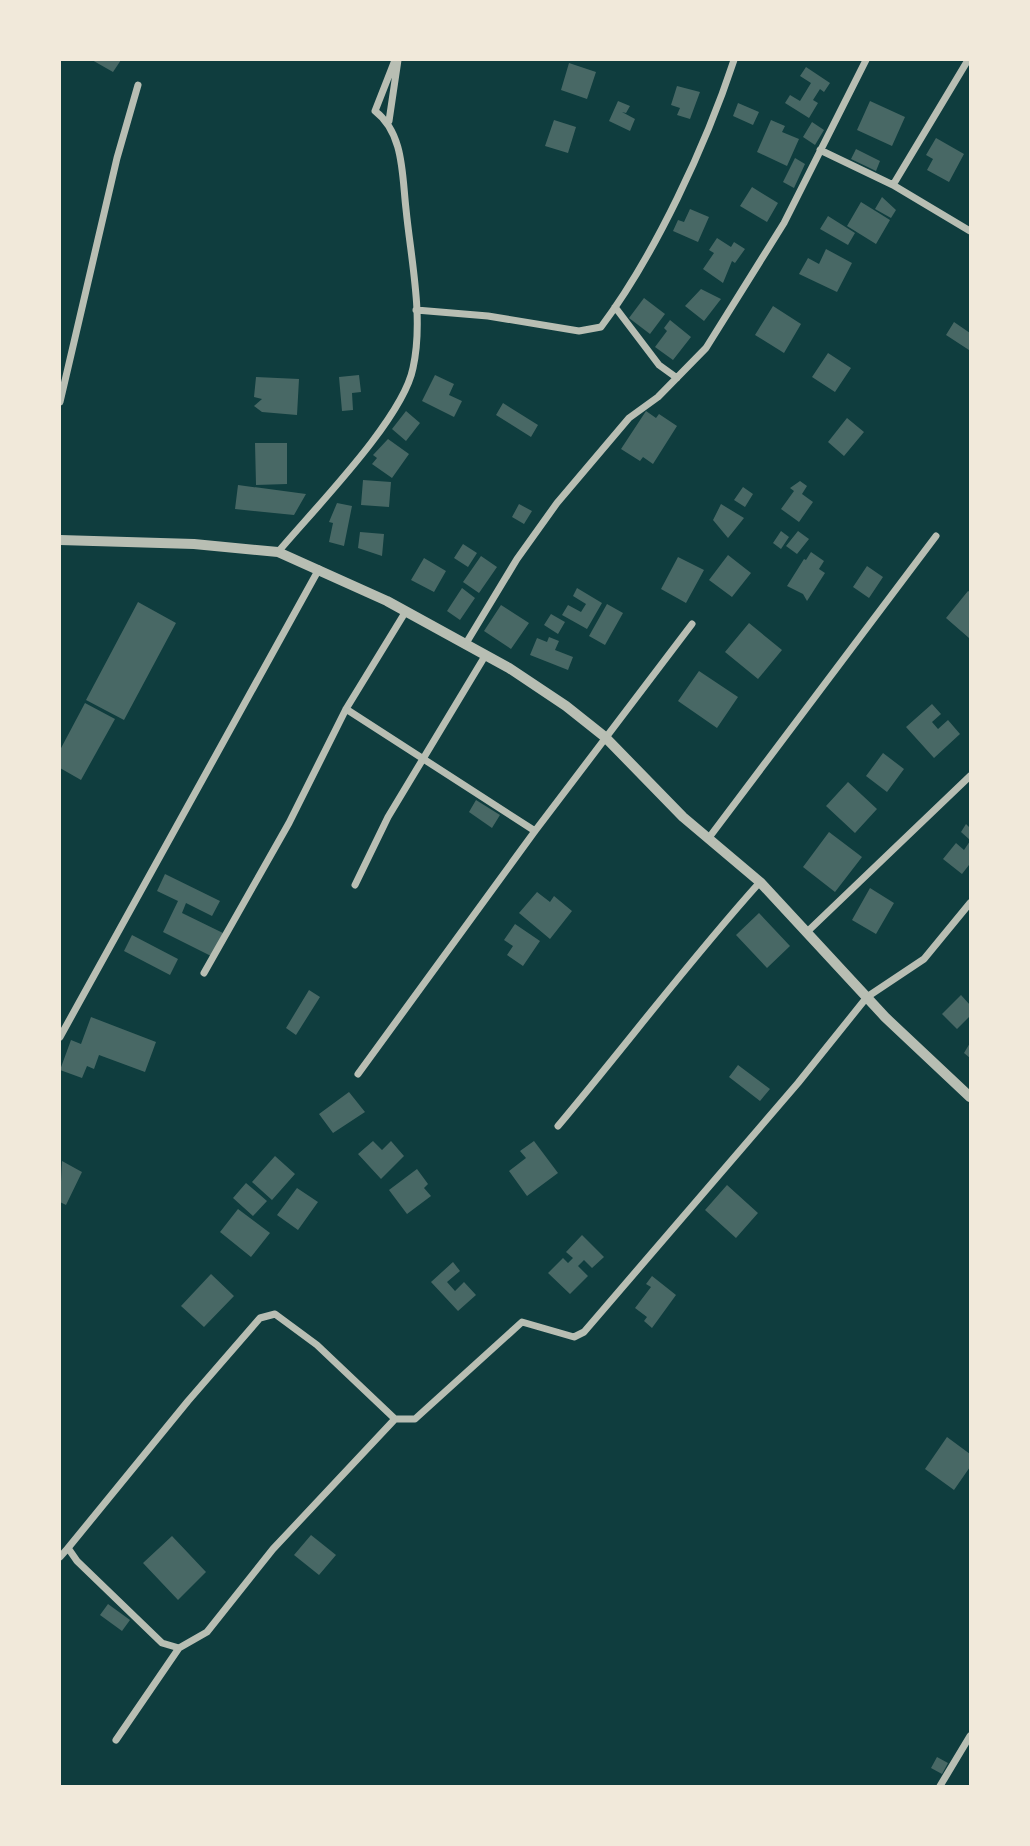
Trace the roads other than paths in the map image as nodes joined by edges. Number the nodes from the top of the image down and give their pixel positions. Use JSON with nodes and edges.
{"nodes":[{"id":1,"x":397,"y":60,"type":"edge"},
{"id":2,"x":734,"y":60,"type":"edge"},
{"id":3,"x":866,"y":60,"type":"edge"},
{"id":4,"x":968,"y":60,"type":"edge"},
{"id":5,"x":138,"y":85,"type":"dead end"},
{"id":6,"x":389,"y":121,"type":"junction"},
{"id":7,"x":820,"y":150,"type":"junction"},
{"id":8,"x":892,"y":185,"type":"junction"},
{"id":9,"x":971,"y":231,"type":"edge"},
{"id":10,"x":615,"y":307,"type":"junction"},
{"id":11,"x":416,"y":310,"type":"junction"},
{"id":12,"x":677,"y":378,"type":"junction"},
{"id":13,"x":60,"y":402,"type":"edge"},
{"id":14,"x":936,"y":536,"type":"dead end"},
{"id":15,"x":60,"y":540,"type":"edge"},
{"id":16,"x":278,"y":552,"type":"junction"},
{"id":17,"x":319,"y":569,"type":"junction"},
{"id":18,"x":406,"y":611,"type":"junction"},
{"id":19,"x":692,"y":624,"type":"dead end"},
{"id":20,"x":466,"y":645,"type":"junction"},
{"id":21,"x":485,"y":656,"type":"junction"},
{"id":22,"x":346,"y":709,"type":"junction"},
{"id":23,"x":605,"y":737,"type":"junction"},
{"id":24,"x":422,"y":761,"type":"junction"},
{"id":25,"x":971,"y":775,"type":"edge"},
{"id":26,"x":535,"y":831,"type":"junction"},
{"id":27,"x":708,"y":839,"type":"junction"},
{"id":28,"x":760,"y":882,"type":"junction"},
{"id":29,"x":355,"y":886,"type":"dead end"},
{"id":30,"x":971,"y":903,"type":"edge"},
{"id":31,"x":807,"y":932,"type":"junction"},
{"id":32,"x":204,"y":973,"type":"dead end"},
{"id":33,"x":867,"y":997,"type":"junction"},
{"id":34,"x":60,"y":1037,"type":"edge"},
{"id":35,"x":358,"y":1074,"type":"dead end"},
{"id":36,"x":971,"y":1097,"type":"edge"},
{"id":37,"x":558,"y":1126,"type":"dead end"},
{"id":38,"x":395,"y":1419,"type":"junction"},
{"id":39,"x":68,"y":1548,"type":"junction"},
{"id":40,"x":60,"y":1557,"type":"edge"},
{"id":41,"x":179,"y":1648,"type":"junction"},
{"id":42,"x":971,"y":1737,"type":"edge"},
{"id":43,"x":116,"y":1740,"type":"dead end"},
{"id":44,"x":940,"y":1787,"type":"edge"}],
"edges":[{"from":1,"to":6,"type":"street"},
{"from":1,"to":6,"type":"street"},
{"from":2,"to":10,"type":"street"},
{"from":3,"to":7,"type":"street"},
{"from":4,"to":8,"type":"street"},
{"from":5,"to":13,"type":"street"},
{"from":6,"to":11,"type":"street"},
{"from":7,"to":8,"type":"street"},
{"from":7,"to":12,"type":"street"},
{"from":8,"to":9,"type":"street"},
{"from":10,"to":11,"type":"street"},
{"from":10,"to":12,"type":"street"},
{"from":11,"to":16,"type":"street"},
{"from":12,"to":20,"type":"street"},
{"from":14,"to":27,"type":"street"},
{"from":15,"to":16,"type":"street"},
{"from":16,"to":17,"type":"street"},
{"from":17,"to":18,"type":"street"},
{"from":17,"to":34,"type":"street"},
{"from":18,"to":20,"type":"street"},
{"from":18,"to":22,"type":"street"},
{"from":19,"to":23,"type":"street"},
{"from":20,"to":21,"type":"street"},
{"from":21,"to":23,"type":"street"},
{"from":21,"to":24,"type":"street"},
{"from":22,"to":24,"type":"street"},
{"from":22,"to":32,"type":"street"},
{"from":23,"to":26,"type":"street"},
{"from":23,"to":27,"type":"street"},
{"from":24,"to":26,"type":"street"},
{"from":24,"to":29,"type":"street"},
{"from":25,"to":31,"type":"street"},
{"from":26,"to":35,"type":"street"},
{"from":27,"to":28,"type":"street"},
{"from":28,"to":31,"type":"street"},
{"from":28,"to":37,"type":"street"},
{"from":30,"to":33,"type":"street"},
{"from":31,"to":33,"type":"street"},
{"from":33,"to":36,"type":"street"},
{"from":33,"to":38,"type":"street"},
{"from":38,"to":39,"type":"street"},
{"from":38,"to":41,"type":"street"},
{"from":39,"to":40,"type":"street"},
{"from":39,"to":41,"type":"street"},
{"from":41,"to":43,"type":"street"},
{"from":42,"to":44,"type":"street"}]}
